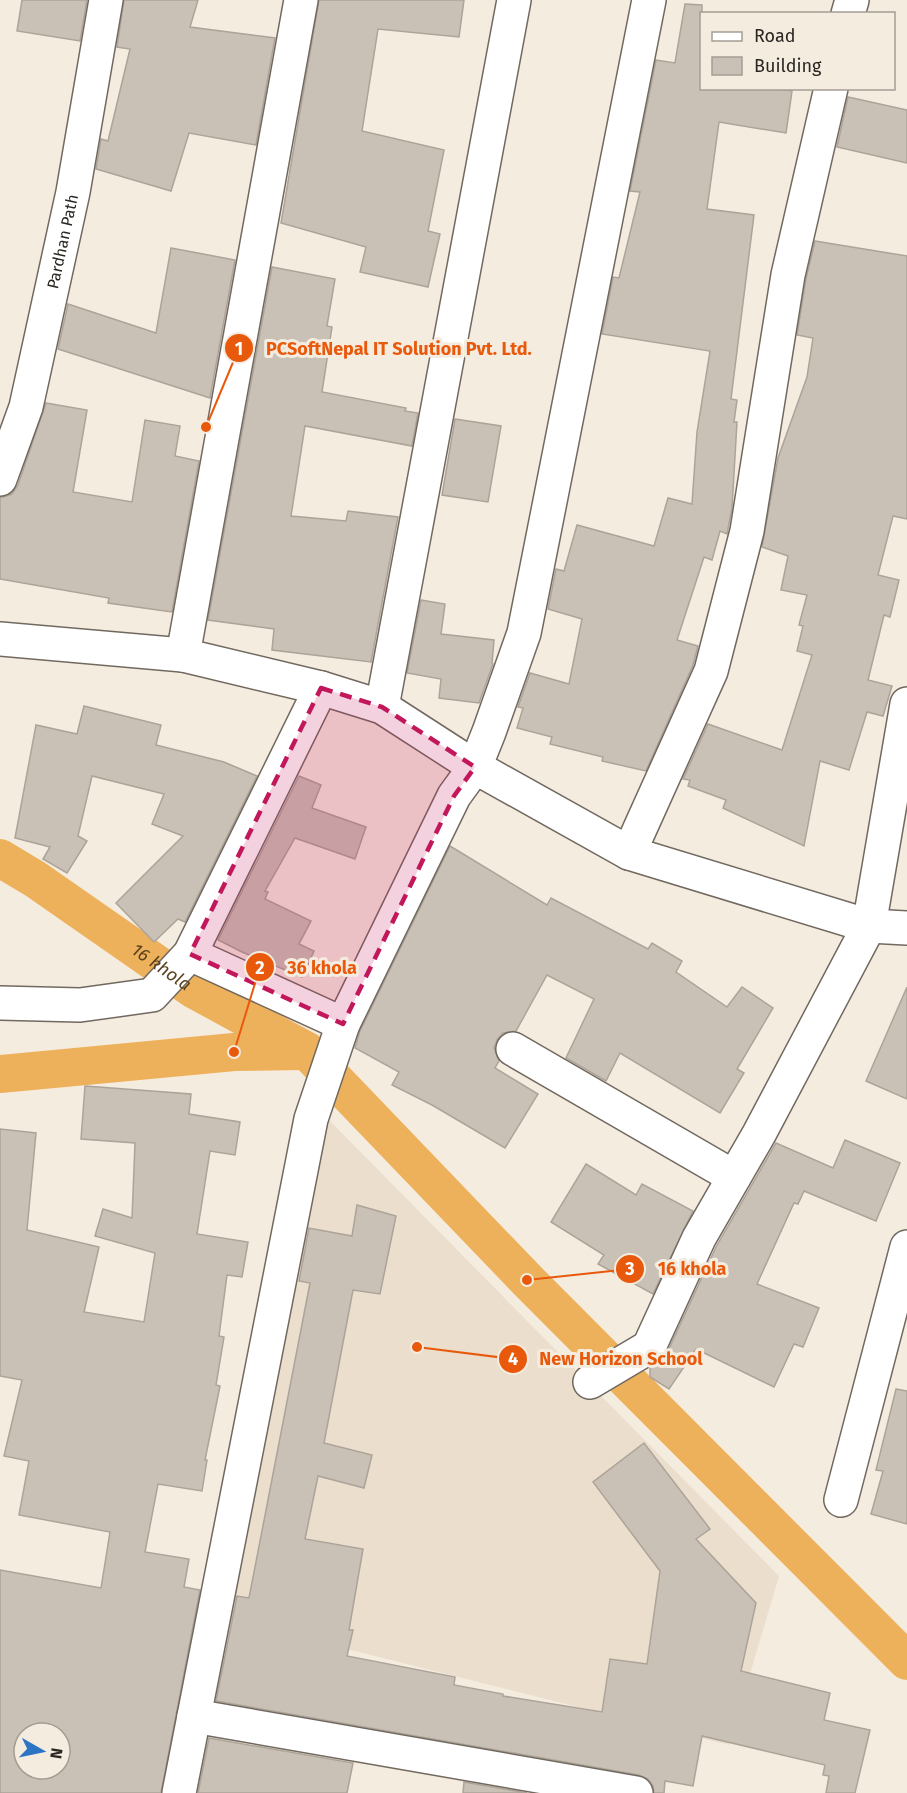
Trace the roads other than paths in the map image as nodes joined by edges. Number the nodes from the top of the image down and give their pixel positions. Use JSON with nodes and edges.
{"nodes":[{"id":1,"x":106,"y":0,"type":"edge"},
{"id":2,"x":302,"y":0,"type":"edge"},
{"id":3,"x":514,"y":0,"type":"edge"},
{"id":4,"x":649,"y":0,"type":"edge"},
{"id":5,"x":831,"y":90,"type":"edge"},
{"id":6,"x":0,"y":479,"type":"edge"},
{"id":7,"x":0,"y":639,"type":"edge"},
{"id":8,"x":183,"y":655,"type":"junction"},
{"id":9,"x":321,"y":688,"type":"junction"},
{"id":10,"x":907,"y":704,"type":"edge"},
{"id":11,"x":382,"y":707,"type":"junction"},
{"id":12,"x":475,"y":767,"type":"junction"},
{"id":13,"x":629,"y":853,"type":"junction"},
{"id":14,"x":869,"y":926,"type":"junction"},
{"id":15,"x":907,"y":928,"type":"edge"},
{"id":16,"x":190,"y":954,"type":"junction"},
{"id":17,"x":0,"y":1003,"type":"edge"},
{"id":18,"x":338,"y":1036,"type":"junction"},
{"id":19,"x":513,"y":1049,"type":"dead end"},
{"id":20,"x":734,"y":1177,"type":"junction"},
{"id":21,"x":907,"y":1247,"type":"edge"},
{"id":22,"x":590,"y":1382,"type":"dead end"},
{"id":23,"x":841,"y":1500,"type":"dead end"},
{"id":24,"x":195,"y":1716,"type":"junction"},
{"id":25,"x":179,"y":1793,"type":"edge"},
{"id":26,"x":636,"y":1793,"type":"edge"}],
"edges":[{"from":1,"to":6,"type":"street","name":"Pardhan Path"},
{"from":2,"to":8,"type":"street"},
{"from":3,"to":11,"type":"street"},
{"from":4,"to":12,"type":"street"},
{"from":5,"to":13,"type":"street"},
{"from":7,"to":8,"type":"street"},
{"from":8,"to":9,"type":"street"},
{"from":9,"to":11,"type":"street"},
{"from":9,"to":16,"type":"street"},
{"from":10,"to":14,"type":"street"},
{"from":11,"to":12,"type":"street"},
{"from":12,"to":13,"type":"street"},
{"from":12,"to":18,"type":"street"},
{"from":13,"to":14,"type":"street"},
{"from":14,"to":15,"type":"street"},
{"from":14,"to":20,"type":"street"},
{"from":16,"to":17,"type":"street"},
{"from":16,"to":18,"type":"street"},
{"from":18,"to":24,"type":"street"},
{"from":19,"to":20,"type":"street"},
{"from":20,"to":22,"type":"street"},
{"from":21,"to":23,"type":"street"},
{"from":24,"to":25,"type":"street"},
{"from":24,"to":26,"type":"street"}]}
